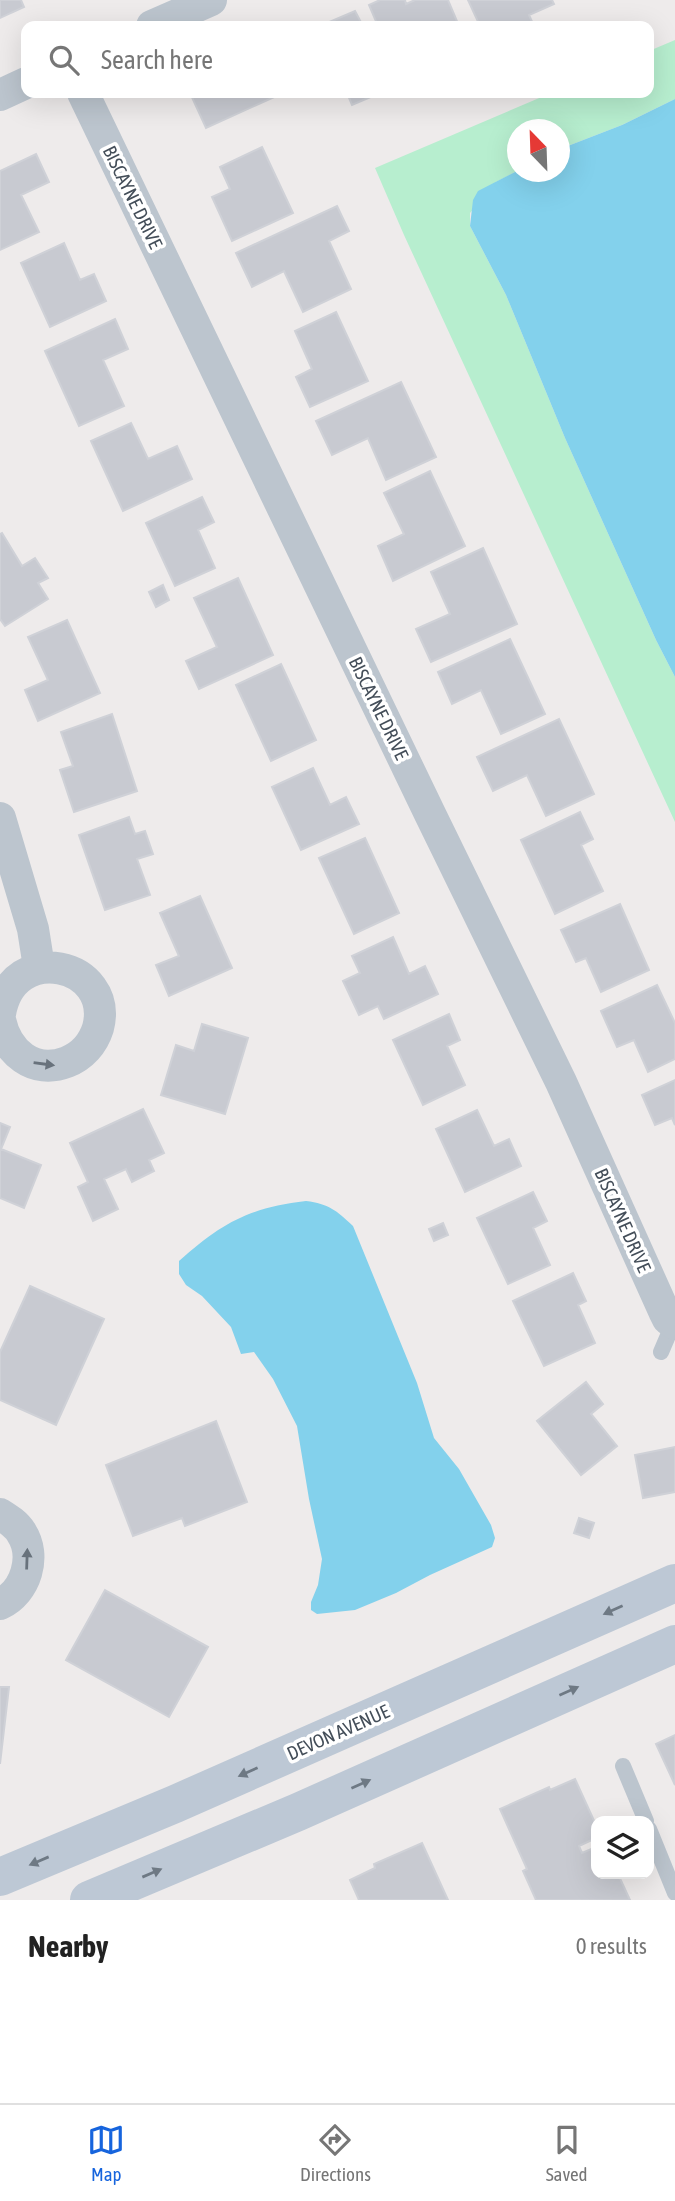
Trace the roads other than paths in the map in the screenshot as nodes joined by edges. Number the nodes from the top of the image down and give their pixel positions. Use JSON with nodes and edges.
{"nodes":[{"id":1,"x":211,"y":0,"type":"edge"},
{"id":2,"x":163,"y":21,"type":"edge"},
{"id":3,"x":21,"y":85,"type":"edge"},
{"id":4,"x":0,"y":95,"type":"edge"},
{"id":5,"x":85,"y":98,"type":"edge"},
{"id":6,"x":0,"y":818,"type":"edge"},
{"id":7,"x":39,"y":967,"type":"junction"},
{"id":8,"x":0,"y":1014,"type":"edge"},
{"id":9,"x":0,"y":1020,"type":"edge"},
{"id":10,"x":670,"y":1334,"type":"edge"},
{"id":11,"x":0,"y":1514,"type":"edge"},
{"id":12,"x":675,"y":1583,"type":"edge"},
{"id":13,"x":0,"y":1604,"type":"edge"},
{"id":14,"x":675,"y":1644,"type":"edge"},
{"id":15,"x":623,"y":1766,"type":"dead end"},
{"id":16,"x":644,"y":1816,"type":"edge"},
{"id":17,"x":654,"y":1841,"type":"edge"},
{"id":18,"x":0,"y":1877,"type":"edge"},
{"id":19,"x":675,"y":1893,"type":"edge"},
{"id":20,"x":89,"y":1900,"type":"edge"}],
"edges":[{"from":1,"to":2,"type":"street"},
{"from":3,"to":4,"type":"street"},
{"from":5,"to":10,"type":"street","name":"BISCAYNE DRIVE"},
{"from":6,"to":7,"type":"street"},
{"from":7,"to":8,"type":"street"},
{"from":9,"to":7,"type":"street","one_way":true},
{"from":13,"to":11,"type":"street","one_way":true},
{"from":12,"to":18,"type":"main road","name":"DEVON AVENUE","one_way":true},
{"from":20,"to":14,"type":"main road","one_way":true},
{"from":15,"to":16,"type":"lane"},
{"from":17,"to":19,"type":"lane"}]}
